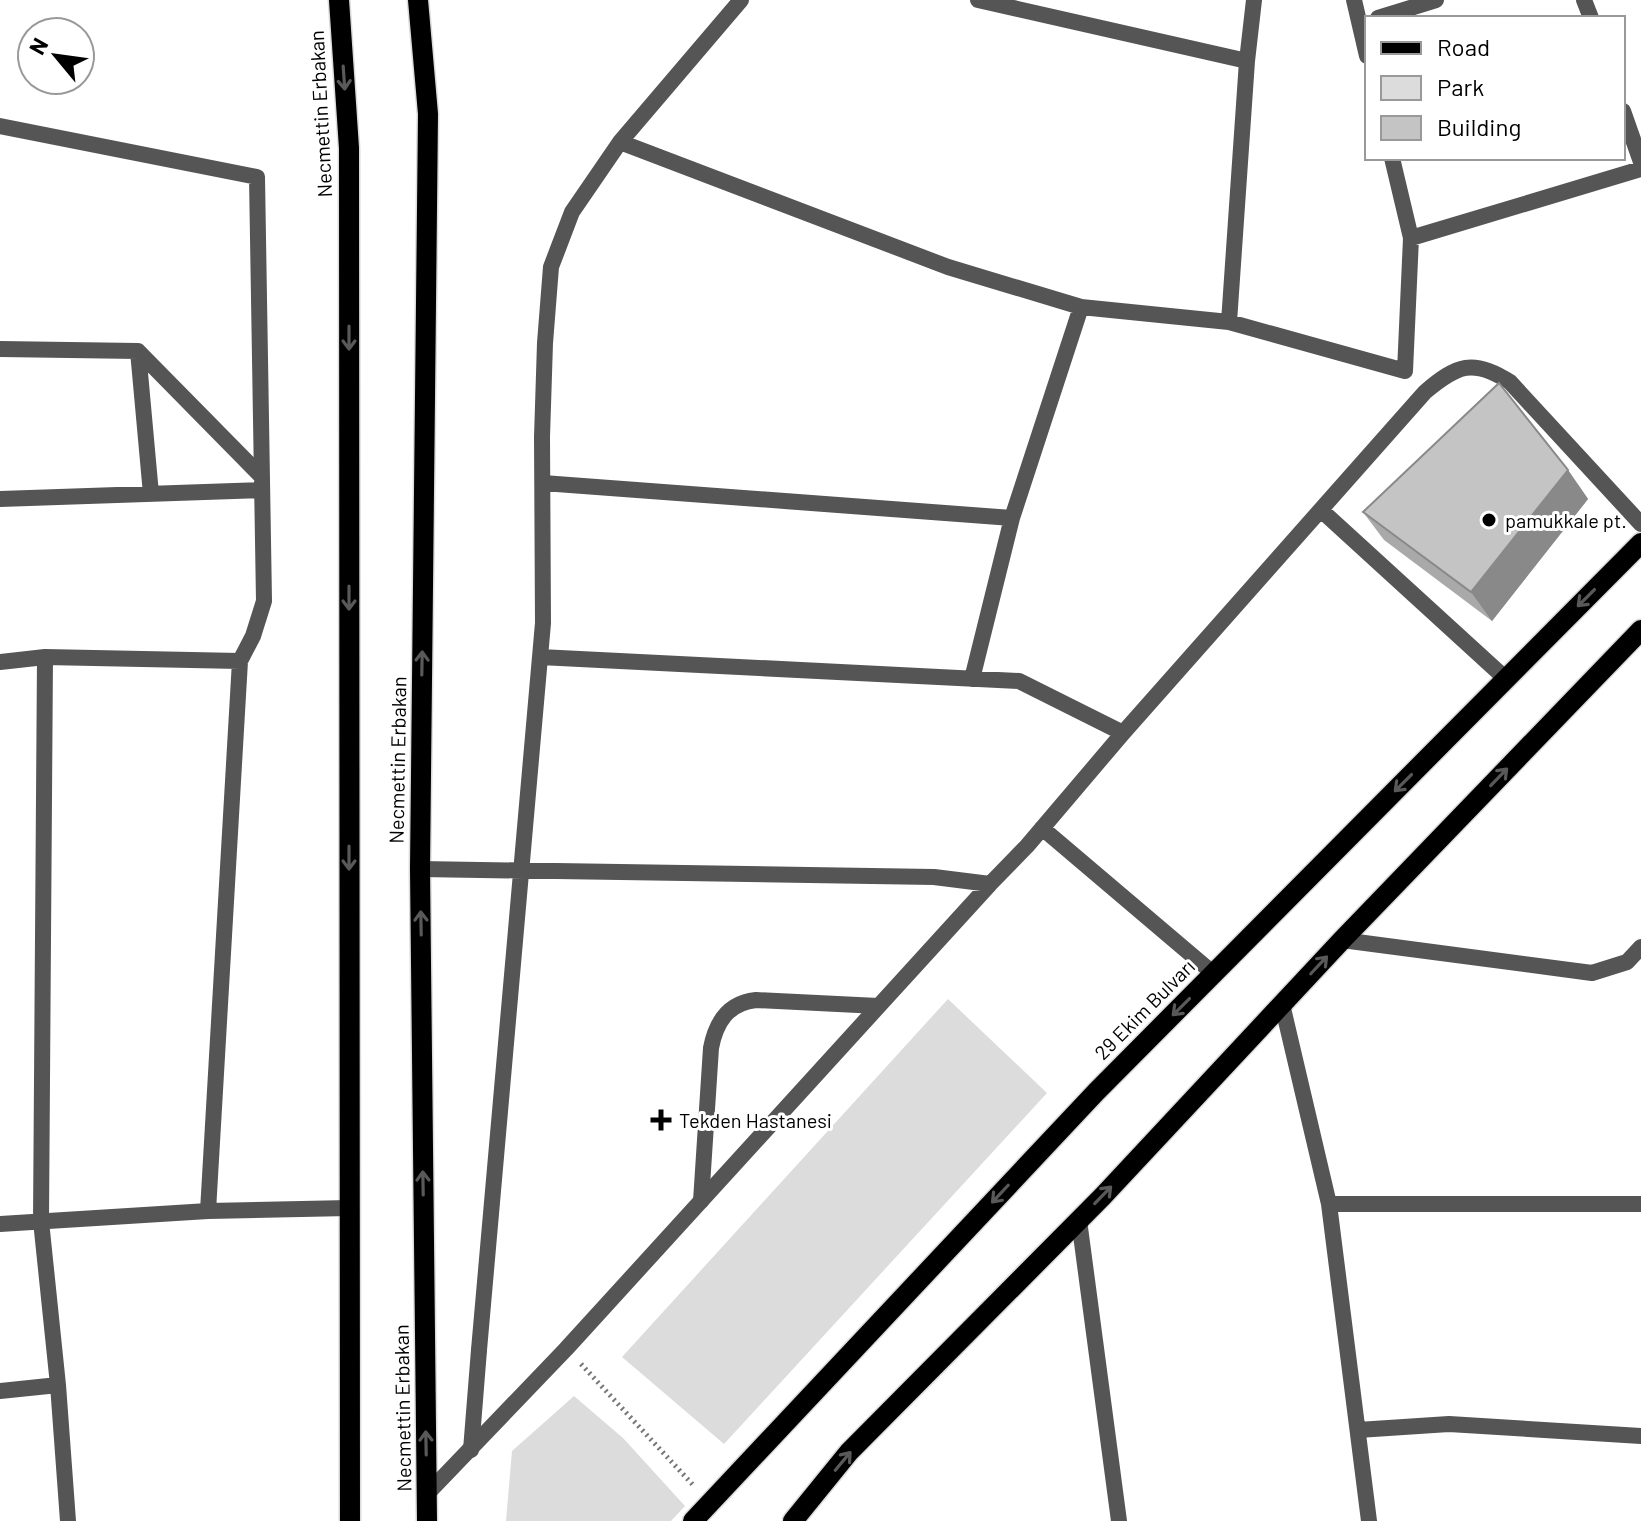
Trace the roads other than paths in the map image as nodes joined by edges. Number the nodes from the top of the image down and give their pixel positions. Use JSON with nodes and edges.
{"nodes":[{"id":1,"x":339,"y":0,"type":"edge"},
{"id":2,"x":418,"y":0,"type":"edge"},
{"id":3,"x":741,"y":0,"type":"edge"},
{"id":4,"x":978,"y":0,"type":"edge"},
{"id":5,"x":1254,"y":0,"type":"edge"},
{"id":6,"x":1354,"y":0,"type":"edge"},
{"id":7,"x":1436,"y":0,"type":"edge"},
{"id":8,"x":1384,"y":16,"type":"edge"},
{"id":9,"x":1363,"y":23,"type":"edge"},
{"id":10,"x":1247,"y":61,"type":"junction"},
{"id":11,"x":1625,"y":117,"type":"edge"},
{"id":12,"x":0,"y":126,"type":"edge"},
{"id":13,"x":620,"y":142,"type":"junction"},
{"id":14,"x":1392,"y":160,"type":"edge"},
{"id":15,"x":1641,"y":162,"type":"edge"},
{"id":16,"x":1641,"y":169,"type":"edge"},
{"id":17,"x":1411,"y":238,"type":"junction"},
{"id":18,"x":1081,"y":307,"type":"junction"},
{"id":19,"x":1229,"y":322,"type":"junction"},
{"id":20,"x":0,"y":349,"type":"edge"},
{"id":21,"x":138,"y":351,"type":"junction"},
{"id":22,"x":1405,"y":371,"type":"junction"},
{"id":23,"x":1425,"y":392,"type":"junction"},
{"id":24,"x":262,"y":483,"type":"junction"},
{"id":25,"x":543,"y":483,"type":"junction"},
{"id":26,"x":151,"y":494,"type":"junction"},
{"id":27,"x":0,"y":499,"type":"edge"},
{"id":28,"x":1321,"y":510,"type":"junction"},
{"id":29,"x":1012,"y":518,"type":"junction"},
{"id":30,"x":1641,"y":524,"type":"edge"},
{"id":31,"x":1641,"y":543,"type":"edge"},
{"id":32,"x":1641,"y":630,"type":"edge"},
{"id":33,"x":45,"y":657,"type":"junction"},
{"id":34,"x":540,"y":657,"type":"junction"},
{"id":35,"x":240,"y":661,"type":"junction"},
{"id":36,"x":0,"y":662,"type":"edge"},
{"id":37,"x":972,"y":679,"type":"junction"},
{"id":38,"x":1506,"y":679,"type":"junction"},
{"id":39,"x":1123,"y":733,"type":"junction"},
{"id":40,"x":1042,"y":828,"type":"junction"},
{"id":41,"x":420,"y":869,"type":"junction"},
{"id":42,"x":521,"y":871,"type":"junction"},
{"id":43,"x":990,"y":884,"type":"junction"},
{"id":44,"x":1342,"y":940,"type":"junction"},
{"id":45,"x":1641,"y":947,"type":"edge"},
{"id":46,"x":1214,"y":974,"type":"junction"},
{"id":47,"x":1282,"y":1004,"type":"junction"},
{"id":48,"x":878,"y":1006,"type":"junction"},
{"id":49,"x":701,"y":1201,"type":"junction"},
{"id":50,"x":1329,"y":1204,"type":"junction"},
{"id":51,"x":1641,"y":1204,"type":"edge"},
{"id":52,"x":349,"y":1208,"type":"junction"},
{"id":53,"x":208,"y":1211,"type":"junction"},
{"id":54,"x":1079,"y":1220,"type":"junction"},
{"id":55,"x":41,"y":1221,"type":"junction"},
{"id":56,"x":0,"y":1224,"type":"edge"},
{"id":57,"x":58,"y":1385,"type":"junction"},
{"id":58,"x":0,"y":1391,"type":"edge"},
{"id":59,"x":1358,"y":1430,"type":"junction"},
{"id":60,"x":1641,"y":1436,"type":"edge"},
{"id":61,"x":471,"y":1450,"type":"junction"},
{"id":62,"x":426,"y":1495,"type":"junction"},
{"id":63,"x":68,"y":1521,"type":"edge"},
{"id":64,"x":350,"y":1521,"type":"edge"},
{"id":65,"x":427,"y":1521,"type":"edge"},
{"id":66,"x":693,"y":1521,"type":"edge"},
{"id":67,"x":793,"y":1521,"type":"edge"},
{"id":68,"x":1119,"y":1521,"type":"edge"},
{"id":69,"x":1369,"y":1521,"type":"edge"}],
"edges":[{"from":1,"to":52,"type":"main road","name":"Necmettin Erbakan","one_way":true},
{"from":41,"to":2,"type":"main road","name":"Necmettin Erbakan","one_way":true},
{"from":3,"to":13,"type":"street"},
{"from":4,"to":10,"type":"street"},
{"from":5,"to":10,"type":"street"},
{"from":6,"to":9,"type":"street"},
{"from":7,"to":8,"type":"street"},
{"from":10,"to":19,"type":"street"},
{"from":11,"to":15,"type":"street"},
{"from":12,"to":24,"type":"street"},
{"from":13,"to":18,"type":"street"},
{"from":13,"to":25,"type":"street"},
{"from":14,"to":17,"type":"street"},
{"from":16,"to":17,"type":"street"},
{"from":17,"to":22,"type":"street"},
{"from":18,"to":19,"type":"street"},
{"from":18,"to":29,"type":"street"},
{"from":19,"to":22,"type":"street"},
{"from":20,"to":21,"type":"street"},
{"from":21,"to":24,"type":"street"},
{"from":21,"to":26,"type":"street"},
{"from":22,"to":23,"type":"street"},
{"from":23,"to":28,"type":"street"},
{"from":23,"to":30,"type":"street"},
{"from":24,"to":26,"type":"street"},
{"from":24,"to":35,"type":"street"},
{"from":25,"to":29,"type":"street"},
{"from":25,"to":34,"type":"street"},
{"from":26,"to":27,"type":"street"},
{"from":28,"to":38,"type":"street"},
{"from":28,"to":39,"type":"street"},
{"from":29,"to":37,"type":"street"},
{"from":31,"to":38,"type":"main road","name":"29 Ekim Bulvarı","one_way":true},
{"from":44,"to":32,"type":"main road","one_way":true},
{"from":33,"to":35,"type":"street"},
{"from":33,"to":36,"type":"street"},
{"from":33,"to":55,"type":"street"},
{"from":34,"to":37,"type":"street"},
{"from":34,"to":42,"type":"street"},
{"from":35,"to":53,"type":"street"},
{"from":37,"to":39,"type":"street"},
{"from":38,"to":46,"type":"main road","name":"29 Ekim Bulvarı","one_way":true},
{"from":39,"to":40,"type":"street"},
{"from":40,"to":43,"type":"street"},
{"from":40,"to":46,"type":"street"},
{"from":41,"to":42,"type":"street"},
{"from":62,"to":41,"type":"main road","name":"Necmettin Erbakan","one_way":true},
{"from":42,"to":43,"type":"street"},
{"from":42,"to":61,"type":"street"},
{"from":43,"to":48,"type":"street"},
{"from":44,"to":45,"type":"street"},
{"from":47,"to":44,"type":"main road","one_way":true},
{"from":46,"to":66,"type":"main road","name":"29 Ekim Bulvarı","one_way":true},
{"from":47,"to":50,"type":"street"},
{"from":54,"to":47,"type":"main road","one_way":true},
{"from":48,"to":49,"type":"street"},
{"from":48,"to":49,"type":"street"},
{"from":49,"to":61,"type":"street"},
{"from":50,"to":51,"type":"street"},
{"from":50,"to":59,"type":"street"},
{"from":52,"to":53,"type":"street"},
{"from":52,"to":64,"type":"main road","name":"Necmettin Erbakan"},
{"from":53,"to":55,"type":"street"},
{"from":67,"to":54,"type":"main road","one_way":true},
{"from":54,"to":68,"type":"street"},
{"from":55,"to":56,"type":"street"},
{"from":55,"to":57,"type":"street"},
{"from":57,"to":58,"type":"street"},
{"from":57,"to":63,"type":"street"},
{"from":59,"to":60,"type":"street"},
{"from":59,"to":69,"type":"street"},
{"from":61,"to":62,"type":"street"},
{"from":62,"to":65,"type":"main road","name":"Necmettin Erbakan"}]}
